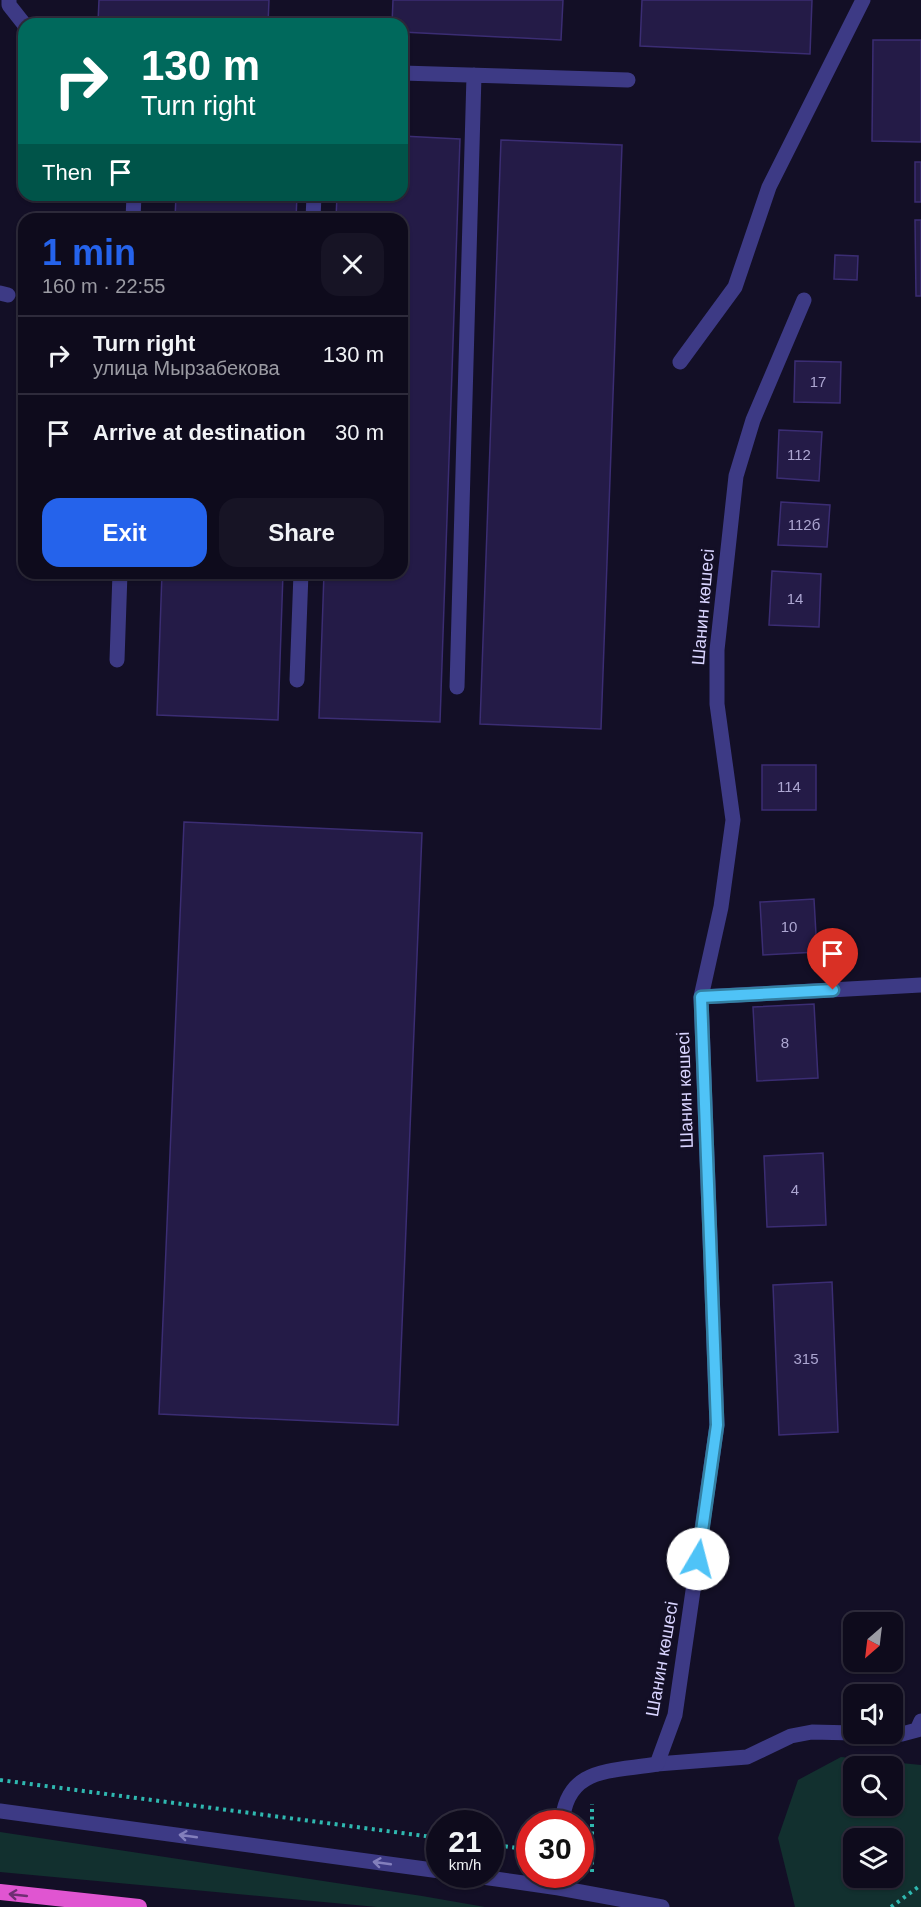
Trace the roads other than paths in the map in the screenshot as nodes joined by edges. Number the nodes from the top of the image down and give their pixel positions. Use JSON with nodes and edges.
{"nodes":[{"id":1,"x":9,"y":0,"type":"edge"},
{"id":2,"x":863,"y":0,"type":"edge"},
{"id":3,"x":19,"y":18,"type":"edge"},
{"id":4,"x":408,"y":73,"type":"edge"},
{"id":5,"x":474,"y":75,"type":"junction"},
{"id":6,"x":628,"y":80,"type":"dead end"},
{"id":7,"x":804,"y":300,"type":"dead end"},
{"id":8,"x":680,"y":362,"type":"dead end"},
{"id":9,"x":120,"y":579,"type":"edge"},
{"id":10,"x":301,"y":579,"type":"edge"},
{"id":11,"x":117,"y":660,"type":"dead end"},
{"id":12,"x":297,"y":680,"type":"dead end"},
{"id":13,"x":457,"y":687,"type":"dead end"},
{"id":14,"x":921,"y":985,"type":"edge"},
{"id":15,"x":701,"y":997,"type":"junction"},
{"id":16,"x":921,"y":1721,"type":"edge"},
{"id":17,"x":843,"y":1733,"type":"edge"},
{"id":18,"x":903,"y":1734,"type":"edge"},
{"id":19,"x":657,"y":1764,"type":"junction"},
{"id":20,"x":0,"y":1810,"type":"edge"},
{"id":21,"x":563,"y":1810,"type":"edge"},
{"id":22,"x":426,"y":1869,"type":"edge"},
{"id":23,"x":577,"y":1888,"type":"edge"},
{"id":24,"x":0,"y":1893,"type":"edge"},
{"id":25,"x":139,"y":1907,"type":"edge"},
{"id":26,"x":662,"y":1907,"type":"edge"}],
"edges":[{"from":1,"to":3,"type":"street"},
{"from":2,"to":8,"type":"street"},
{"from":4,"to":5,"type":"street"},
{"from":5,"to":6,"type":"street"},
{"from":5,"to":13,"type":"street"},
{"from":7,"to":15,"type":"street","name":"Шанин көшесі"},
{"from":9,"to":11,"type":"street"},
{"from":10,"to":12,"type":"street"},
{"from":14,"to":15,"type":"street"},
{"from":15,"to":19,"type":"street","name":"Шанин көшесі"},
{"from":16,"to":18,"type":"street"},
{"from":17,"to":19,"type":"street"},
{"from":19,"to":21,"type":"street"},
{"from":22,"to":20,"type":"street","one_way":true},
{"from":23,"to":26,"type":"street"},
{"from":25,"to":24,"type":"highway","one_way":true}]}
